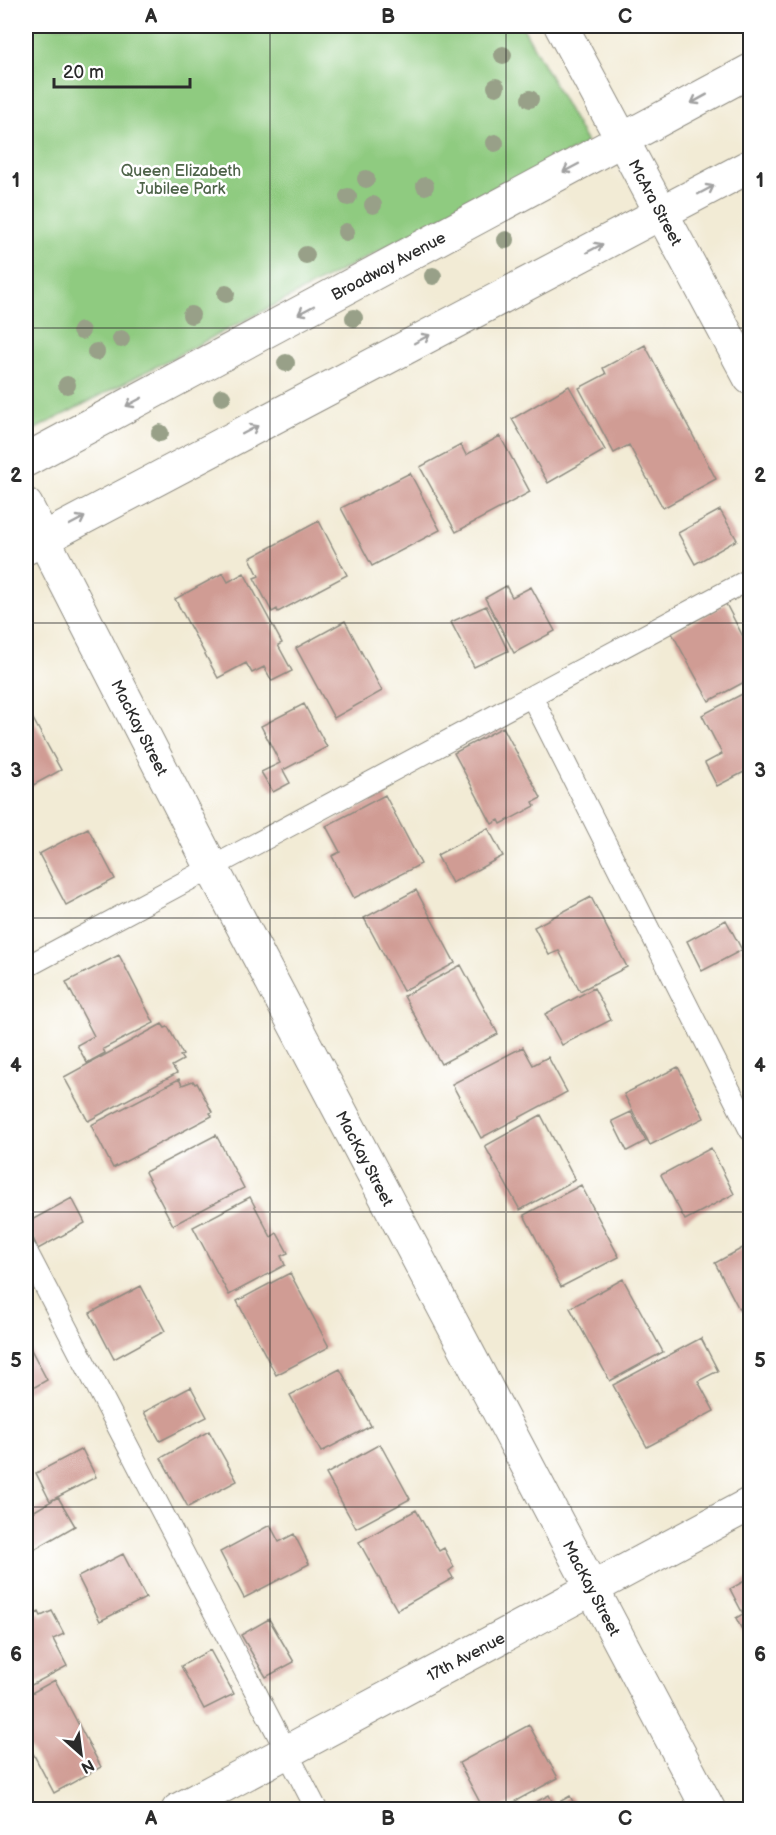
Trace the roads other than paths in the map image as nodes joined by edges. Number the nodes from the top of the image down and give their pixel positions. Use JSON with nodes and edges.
{"nodes":[{"id":1,"x":561,"y":26,"type":"edge"},
{"id":2,"x":750,"y":71,"type":"edge"},
{"id":3,"x":623,"y":141,"type":"junction"},
{"id":4,"x":750,"y":166,"type":"edge"},
{"id":5,"x":661,"y":213,"type":"junction"},
{"id":6,"x":750,"y":378,"type":"edge"},
{"id":7,"x":26,"y":460,"type":"edge"},
{"id":8,"x":26,"y":505,"type":"edge"},
{"id":9,"x":34,"y":543,"type":"edge"},
{"id":10,"x":750,"y":579,"type":"edge"},
{"id":11,"x":532,"y":697,"type":"junction"},
{"id":12,"x":212,"y":868,"type":"junction"},
{"id":13,"x":26,"y":968,"type":"edge"},
{"id":14,"x":750,"y":1130,"type":"edge"},
{"id":15,"x":26,"y":1250,"type":"edge"},
{"id":16,"x":750,"y":1504,"type":"edge"},
{"id":17,"x":591,"y":1589,"type":"junction"},
{"id":18,"x":286,"y":1752,"type":"junction"},
{"id":19,"x":178,"y":1809,"type":"edge"},
{"id":20,"x":317,"y":1809,"type":"edge"},
{"id":21,"x":709,"y":1809,"type":"edge"}],
"edges":[{"from":1,"to":3,"type":"street","name":"McAra Street"},
{"from":2,"to":3,"type":"street","name":"Broadway Avenue","one_way":true},
{"from":3,"to":5,"type":"street","name":"McAra Street"},
{"from":3,"to":7,"type":"street","name":"Broadway Avenue","one_way":true},
{"from":5,"to":4,"type":"street","one_way":true},
{"from":5,"to":6,"type":"street","name":"McAra Street"},
{"from":9,"to":5,"type":"street","one_way":true},
{"from":8,"to":9,"type":"street","name":"MacKay Street"},
{"from":9,"to":12,"type":"street","name":"MacKay Street"},
{"from":10,"to":11,"type":"lane"},
{"from":11,"to":12,"type":"lane"},
{"from":11,"to":14,"type":"lane"},
{"from":12,"to":13,"type":"lane"},
{"from":12,"to":17,"type":"street","name":"MacKay Street"},
{"from":15,"to":18,"type":"lane"},
{"from":16,"to":17,"type":"street","name":"17th Avenue"},
{"from":17,"to":18,"type":"street","name":"17th Avenue"},
{"from":17,"to":21,"type":"street","name":"MacKay Street"},
{"from":18,"to":19,"type":"street","name":"17th Avenue"},
{"from":18,"to":20,"type":"lane"}]}
